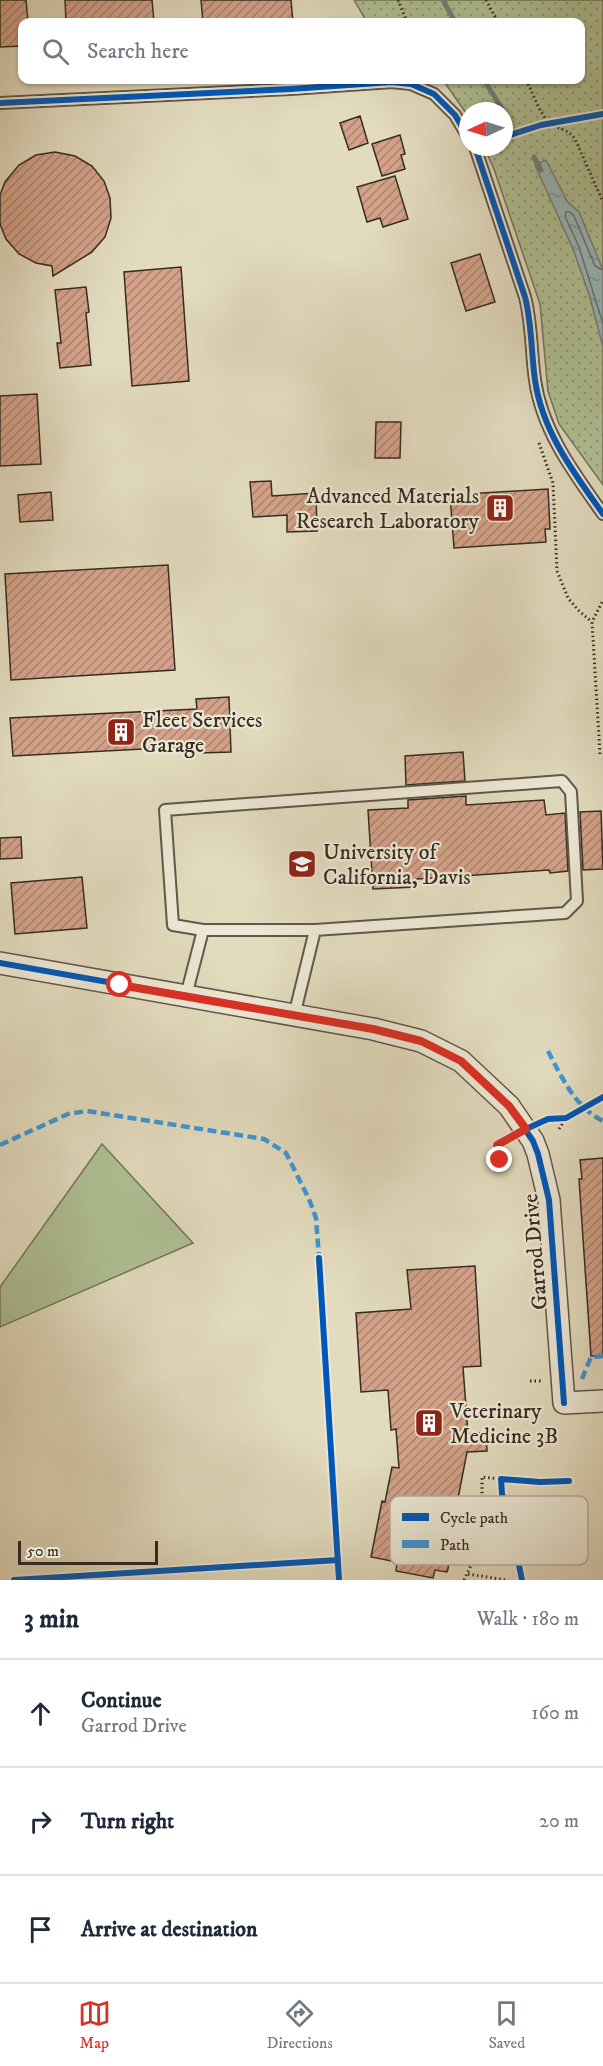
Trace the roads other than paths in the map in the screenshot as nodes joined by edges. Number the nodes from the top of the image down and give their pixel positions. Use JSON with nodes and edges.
{"nodes":[{"id":1,"x":363,"y":84,"type":"edge"},
{"id":2,"x":411,"y":84,"type":"edge"},
{"id":3,"x":0,"y":103,"type":"edge"},
{"id":4,"x":459,"y":122,"type":"edge"},
{"id":5,"x":478,"y":156,"type":"edge"},
{"id":6,"x":603,"y":514,"type":"edge"},
{"id":7,"x":203,"y":930,"type":"junction"},
{"id":8,"x":315,"y":930,"type":"junction"},
{"id":9,"x":0,"y":963,"type":"edge"},
{"id":10,"x":186,"y":996,"type":"junction"},
{"id":11,"x":294,"y":1016,"type":"junction"},
{"id":12,"x":603,"y":1401,"type":"edge"}],
"edges":[{"from":1,"to":3,"type":"lane"},
{"from":2,"to":4,"type":"lane"},
{"from":5,"to":6,"type":"lane"},
{"from":7,"to":8,"type":"lane"},
{"from":7,"to":8,"type":"lane"},
{"from":7,"to":10,"type":"lane"},
{"from":8,"to":11,"type":"lane"},
{"from":9,"to":10,"type":"street","name":"Garrod Drive"},
{"from":10,"to":11,"type":"street","name":"Garrod Drive"},
{"from":11,"to":12,"type":"street","name":"Garrod Drive"}]}
